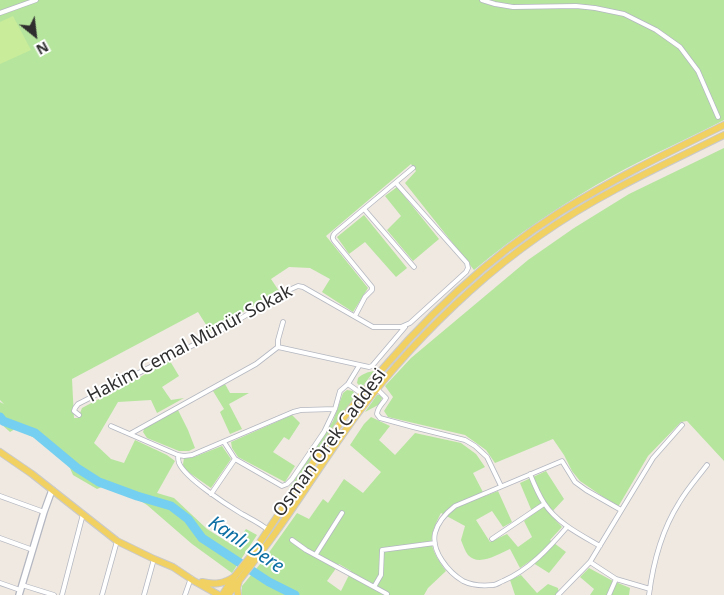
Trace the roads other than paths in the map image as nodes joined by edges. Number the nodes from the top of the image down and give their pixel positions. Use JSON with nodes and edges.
{"nodes":[{"id":1,"x":36,"y":0,"type":"edge"},
{"id":2,"x":482,"y":0,"type":"edge"},
{"id":3,"x":0,"y":13,"type":"edge"},
{"id":4,"x":718,"y":117,"type":"dead end"},
{"id":5,"x":724,"y":125,"type":"edge"},
{"id":6,"x":724,"y":135,"type":"edge"},
{"id":7,"x":413,"y":168,"type":"dead end"},
{"id":8,"x":396,"y":183,"type":"junction"},
{"id":9,"x":364,"y":209,"type":"junction"},
{"id":10,"x":414,"y":267,"type":"dead end"},
{"id":11,"x":355,"y":316,"type":"junction"},
{"id":12,"x":283,"y":322,"type":"dead end"},
{"id":13,"x":406,"y":325,"type":"junction"},
{"id":14,"x":278,"y":347,"type":"junction"},
{"id":15,"x":359,"y":366,"type":"junction"},
{"id":16,"x":348,"y":384,"type":"junction"},
{"id":17,"x":377,"y":389,"type":"junction"},
{"id":18,"x":362,"y":394,"type":"junction"},
{"id":19,"x":335,"y":409,"type":"junction"},
{"id":20,"x":79,"y":415,"type":"dead end"},
{"id":21,"x":682,"y":425,"type":"dead end"},
{"id":22,"x":111,"y":426,"type":"dead end"},
{"id":23,"x":130,"y":434,"type":"junction"},
{"id":24,"x":224,"y":442,"type":"junction"},
{"id":25,"x":0,"y":452,"type":"edge"},
{"id":26,"x":178,"y":455,"type":"junction"},
{"id":27,"x":235,"y":459,"type":"junction"},
{"id":28,"x":707,"y":464,"type":"dead end"},
{"id":29,"x":530,"y":474,"type":"junction"},
{"id":30,"x":500,"y":486,"type":"junction"},
{"id":31,"x":52,"y":490,"type":"junction"},
{"id":32,"x":211,"y":494,"type":"junction"},
{"id":33,"x":0,"y":496,"type":"edge"},
{"id":34,"x":544,"y":504,"type":"junction"},
{"id":35,"x":621,"y":510,"type":"junction"},
{"id":36,"x":44,"y":512,"type":"junction"},
{"id":37,"x":342,"y":513,"type":"dead end"},
{"id":38,"x":83,"y":514,"type":"junction"},
{"id":39,"x":567,"y":527,"type":"junction"},
{"id":40,"x":268,"y":530,"type":"junction"},
{"id":41,"x":0,"y":538,"type":"edge"},
{"id":42,"x":492,"y":539,"type":"dead end"},
{"id":43,"x":292,"y":540,"type":"dead end"},
{"id":44,"x":117,"y":541,"type":"junction"},
{"id":45,"x":435,"y":543,"type":"junction"},
{"id":46,"x":600,"y":546,"type":"junction"},
{"id":47,"x":33,"y":550,"type":"junction"},
{"id":48,"x":316,"y":554,"type":"junction"},
{"id":49,"x":154,"y":559,"type":"junction"},
{"id":50,"x":252,"y":559,"type":"junction"},
{"id":51,"x":590,"y":562,"type":"junction"},
{"id":52,"x":184,"y":574,"type":"junction"},
{"id":53,"x":239,"y":576,"type":"junction"},
{"id":54,"x":190,"y":578,"type":"junction"},
{"id":55,"x":616,"y":579,"type":"junction"},
{"id":56,"x":202,"y":582,"type":"junction"},
{"id":57,"x":0,"y":583,"type":"edge"},
{"id":58,"x":374,"y":587,"type":"junction"},
{"id":59,"x":650,"y":589,"type":"junction"},
{"id":60,"x":20,"y":590,"type":"edge"},
{"id":61,"x":387,"y":594,"type":"edge"},
{"id":62,"x":54,"y":595,"type":"edge"},
{"id":63,"x":62,"y":595,"type":"edge"},
{"id":64,"x":102,"y":595,"type":"edge"},
{"id":65,"x":144,"y":595,"type":"edge"},
{"id":66,"x":184,"y":595,"type":"edge"},
{"id":67,"x":224,"y":595,"type":"edge"},
{"id":68,"x":238,"y":595,"type":"edge"},
{"id":69,"x":558,"y":595,"type":"edge"},
{"id":70,"x":609,"y":595,"type":"edge"},
{"id":71,"x":649,"y":595,"type":"edge"}],
"edges":[{"from":1,"to":3,"type":"street"},
{"from":2,"to":4,"type":"street"},
{"from":5,"to":18,"type":"main road","name":"Osman Örek Caddesi"},
{"from":6,"to":17,"type":"main road","name":"Osman Örek Caddesi"},
{"from":7,"to":8,"type":"street"},
{"from":8,"to":9,"type":"street"},
{"from":8,"to":13,"type":"street"},
{"from":9,"to":10,"type":"street"},
{"from":9,"to":11,"type":"street"},
{"from":11,"to":13,"type":"street","name":"Hakim Cemal Münür Sokak"},
{"from":11,"to":20,"type":"street","name":"Hakim Cemal Münür Sokak"},
{"from":12,"to":14,"type":"street"},
{"from":13,"to":15,"type":"street"},
{"from":14,"to":15,"type":"street"},
{"from":14,"to":23,"type":"street"},
{"from":15,"to":16,"type":"street"},
{"from":16,"to":18,"type":"street"},
{"from":16,"to":19,"type":"street"},
{"from":17,"to":30,"type":"street"},
{"from":17,"to":50,"type":"main road","name":"Osman Örek Caddesi"},
{"from":18,"to":40,"type":"main road","name":"Osman Örek Caddesi"},
{"from":19,"to":24,"type":"street"},
{"from":19,"to":27,"type":"street"},
{"from":21,"to":35,"type":"street"},
{"from":22,"to":23,"type":"street"},
{"from":23,"to":26,"type":"street"},
{"from":24,"to":26,"type":"street"},
{"from":24,"to":27,"type":"street"},
{"from":25,"to":31,"type":"main road"},
{"from":26,"to":32,"type":"street"},
{"from":27,"to":32,"type":"street"},
{"from":28,"to":59,"type":"street"},
{"from":29,"to":30,"type":"street"},
{"from":29,"to":34,"type":"street"},
{"from":29,"to":35,"type":"street"},
{"from":30,"to":45,"type":"street"},
{"from":31,"to":36,"type":"street"},
{"from":31,"to":38,"type":"main road"},
{"from":32,"to":40,"type":"street"},
{"from":33,"to":36,"type":"street"},
{"from":34,"to":39,"type":"street"},
{"from":34,"to":42,"type":"street"},
{"from":35,"to":46,"type":"street"},
{"from":36,"to":47,"type":"street"},
{"from":37,"to":48,"type":"street"},
{"from":38,"to":44,"type":"main road"},
{"from":38,"to":63,"type":"street"},
{"from":39,"to":45,"type":"street"},
{"from":39,"to":46,"type":"street"},
{"from":40,"to":50,"type":"main road","name":"Osman Örek Caddesi"},
{"from":41,"to":47,"type":"street"},
{"from":43,"to":48,"type":"street"},
{"from":44,"to":49,"type":"main road"},
{"from":44,"to":64,"type":"street"},
{"from":45,"to":58,"type":"street"},
{"from":46,"to":51,"type":"street"},
{"from":47,"to":60,"type":"street"},
{"from":48,"to":58,"type":"street"},
{"from":49,"to":52,"type":"main road"},
{"from":49,"to":65,"type":"street"},
{"from":50,"to":53,"type":"main road","name":"Osman Örek Caddesi"},
{"from":51,"to":55,"type":"street"},
{"from":51,"to":69,"type":"street"},
{"from":52,"to":54,"type":"main road"},
{"from":52,"to":56,"type":"main road"},
{"from":53,"to":56,"type":"main road"},
{"from":53,"to":67,"type":"main road","name":"Osman Örek Caddesi"},
{"from":53,"to":68,"type":"main road"},
{"from":54,"to":66,"type":"street"},
{"from":54,"to":67,"type":"main road"},
{"from":55,"to":59,"type":"street"},
{"from":55,"to":70,"type":"street"},
{"from":56,"to":67,"type":"main road"},
{"from":57,"to":60,"type":"street"},
{"from":58,"to":61,"type":"street"},
{"from":59,"to":71,"type":"street"},
{"from":60,"to":62,"type":"street"}]}
